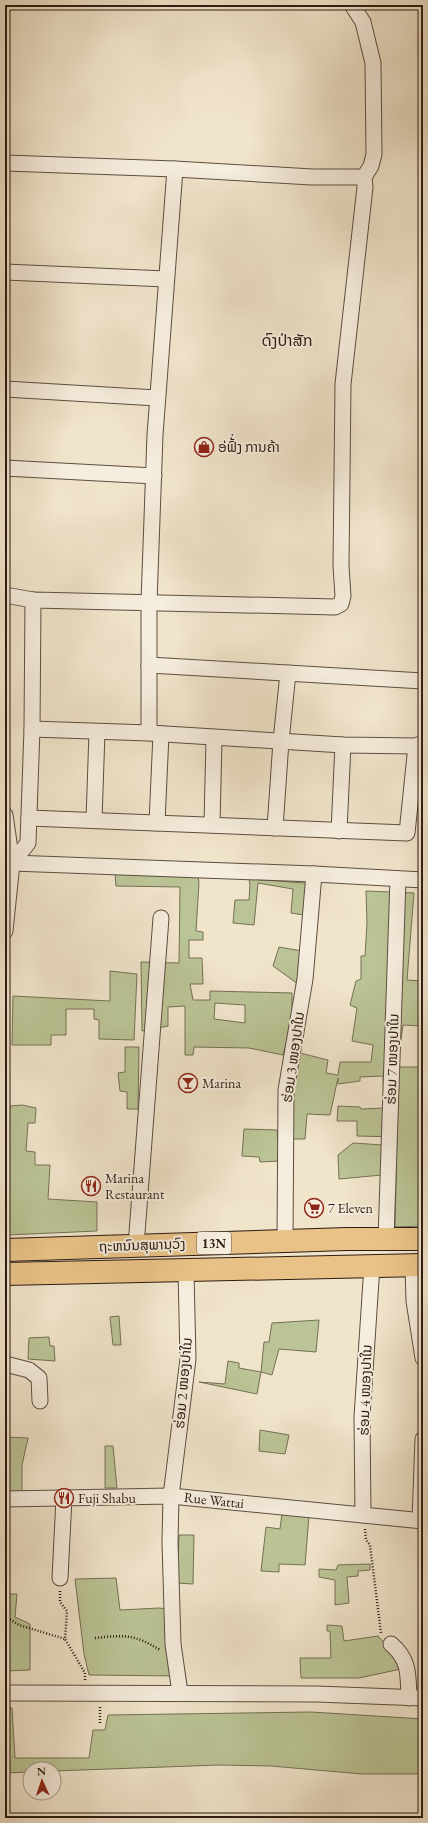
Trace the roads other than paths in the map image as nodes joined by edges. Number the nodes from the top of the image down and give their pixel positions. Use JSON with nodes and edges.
{"nodes":[{"id":1,"x":352,"y":5,"type":"edge"},
{"id":2,"x":5,"y":163,"type":"edge"},
{"id":3,"x":175,"y":168,"type":"junction"},
{"id":4,"x":364,"y":177,"type":"junction"},
{"id":5,"x":5,"y":272,"type":"edge"},
{"id":6,"x":166,"y":280,"type":"junction"},
{"id":7,"x":5,"y":389,"type":"edge"},
{"id":8,"x":157,"y":398,"type":"junction"},
{"id":9,"x":5,"y":468,"type":"edge"},
{"id":10,"x":154,"y":476,"type":"junction"},
{"id":11,"x":5,"y":595,"type":"edge"},
{"id":12,"x":33,"y":600,"type":"junction"},
{"id":13,"x":150,"y":602,"type":"junction"},
{"id":14,"x":149,"y":665,"type":"junction"},
{"id":15,"x":288,"y":673,"type":"junction"},
{"id":16,"x":423,"y":680,"type":"edge"},
{"id":17,"x":32,"y":729,"type":"junction"},
{"id":18,"x":97,"y":732,"type":"junction"},
{"id":19,"x":155,"y":734,"type":"junction"},
{"id":20,"x":214,"y":739,"type":"junction"},
{"id":21,"x":281,"y":741,"type":"junction"},
{"id":22,"x":343,"y":745,"type":"junction"},
{"id":23,"x":420,"y":745,"type":"edge"},
{"id":24,"x":5,"y":815,"type":"edge"},
{"id":25,"x":29,"y":818,"type":"junction"},
{"id":26,"x":94,"y":820,"type":"junction"},
{"id":27,"x":157,"y":823,"type":"junction"},
{"id":28,"x":212,"y":825,"type":"junction"},
{"id":29,"x":275,"y":828,"type":"junction"},
{"id":30,"x":339,"y":830,"type":"junction"},
{"id":31,"x":12,"y":863,"type":"junction"},
{"id":32,"x":314,"y":874,"type":"junction"},
{"id":33,"x":398,"y":879,"type":"junction"},
{"id":34,"x":423,"y":880,"type":"edge"},
{"id":35,"x":161,"y":918,"type":"dead end"},
{"id":36,"x":5,"y":931,"type":"edge"},
{"id":37,"x":386,"y":1238,"type":"junction"},
{"id":38,"x":423,"y":1239,"type":"edge"},
{"id":39,"x":285,"y":1241,"type":"junction"},
{"id":40,"x":136,"y":1246,"type":"junction"},
{"id":41,"x":5,"y":1250,"type":"edge"},
{"id":42,"x":372,"y":1265,"type":"junction"},
{"id":43,"x":418,"y":1265,"type":"edge"},
{"id":44,"x":186,"y":1271,"type":"junction"},
{"id":45,"x":5,"y":1274,"type":"edge"},
{"id":46,"x":423,"y":1358,"type":"edge"},
{"id":47,"x":5,"y":1364,"type":"edge"},
{"id":48,"x":40,"y":1401,"type":"dead end"},
{"id":49,"x":423,"y":1439,"type":"edge"},
{"id":50,"x":171,"y":1496,"type":"junction"},
{"id":51,"x":5,"y":1498,"type":"edge"},
{"id":52,"x":64,"y":1498,"type":"junction"},
{"id":53,"x":363,"y":1514,"type":"junction"},
{"id":54,"x":422,"y":1521,"type":"edge"},
{"id":55,"x":60,"y":1578,"type":"road end"},
{"id":56,"x":391,"y":1644,"type":"road end"},
{"id":57,"x":5,"y":1693,"type":"edge"},
{"id":58,"x":180,"y":1693,"type":"junction"},
{"id":59,"x":416,"y":1698,"type":"edge"}],
"edges":[{"from":1,"to":4,"type":"street"},
{"from":2,"to":3,"type":"street"},
{"from":3,"to":4,"type":"street"},
{"from":3,"to":6,"type":"street"},
{"from":4,"to":13,"type":"street"},
{"from":5,"to":6,"type":"street"},
{"from":6,"to":8,"type":"street"},
{"from":7,"to":8,"type":"street"},
{"from":8,"to":10,"type":"street"},
{"from":9,"to":10,"type":"street"},
{"from":10,"to":13,"type":"street"},
{"from":11,"to":12,"type":"street"},
{"from":12,"to":13,"type":"street"},
{"from":12,"to":17,"type":"street"},
{"from":13,"to":14,"type":"street"},
{"from":14,"to":15,"type":"street"},
{"from":14,"to":19,"type":"street"},
{"from":15,"to":16,"type":"street"},
{"from":15,"to":21,"type":"street"},
{"from":17,"to":18,"type":"street"},
{"from":17,"to":25,"type":"street"},
{"from":18,"to":19,"type":"street"},
{"from":18,"to":26,"type":"street"},
{"from":19,"to":20,"type":"street"},
{"from":19,"to":27,"type":"street"},
{"from":20,"to":21,"type":"street"},
{"from":20,"to":28,"type":"street"},
{"from":21,"to":22,"type":"street"},
{"from":21,"to":29,"type":"street"},
{"from":22,"to":23,"type":"street"},
{"from":22,"to":30,"type":"street"},
{"from":23,"to":30,"type":"street"},
{"from":24,"to":31,"type":"street"},
{"from":25,"to":26,"type":"street"},
{"from":25,"to":31,"type":"street"},
{"from":26,"to":27,"type":"street"},
{"from":27,"to":28,"type":"street"},
{"from":28,"to":29,"type":"street"},
{"from":29,"to":30,"type":"street"},
{"from":31,"to":32,"type":"street"},
{"from":31,"to":36,"type":"street"},
{"from":32,"to":33,"type":"street"},
{"from":32,"to":39,"type":"street","name":"ຮ່ອມ 3 ໜອງປາໃນ"},
{"from":33,"to":34,"type":"street"},
{"from":33,"to":37,"type":"street","name":"ຮ່ອມ 7 ໜອງປາໃນ"},
{"from":35,"to":40,"type":"street"},
{"from":37,"to":38,"type":"highway","name":"ຖະຫນົນສຸພານຸວົງ","number":"13N"},
{"from":37,"to":39,"type":"highway","name":"ຖະຫນົນສຸພານຸວົງ","number":"13N"},
{"from":39,"to":40,"type":"highway","name":"ຖະຫນົນສຸພານຸວົງ","number":"13N"},
{"from":40,"to":41,"type":"highway","name":"ຖະຫນົນສຸພານຸວົງ","number":"13N"},
{"from":42,"to":43,"type":"highway","name":"ຖະຫນົນສຸພານຸວົງ","number":"13N"},
{"from":42,"to":44,"type":"highway","name":"ຖະຫນົນສຸພານຸວົງ","number":"13N"},
{"from":42,"to":53,"type":"street","name":"ຮ່ອມ 4 ໜອງປາໃນ"},
{"from":43,"to":46,"type":"street"},
{"from":44,"to":45,"type":"highway","name":"ຖະຫນົນສຸພານຸວົງ","number":"13N"},
{"from":44,"to":50,"type":"street","name":"ຮ່ອມ 2 ໜອງປາໃນ"},
{"from":47,"to":48,"type":"street"},
{"from":49,"to":54,"type":"street"},
{"from":50,"to":52,"type":"street","name":"Rue Wattai"},
{"from":50,"to":53,"type":"street","name":"Rue Wattai"},
{"from":50,"to":58,"type":"street","name":"ຮ່ອມ 2 ໜອງປາໃນ"},
{"from":51,"to":52,"type":"street","name":"Rue Wattai"},
{"from":52,"to":55,"type":"street"},
{"from":53,"to":54,"type":"street","name":"Rue Wattai"},
{"from":56,"to":59,"type":"street"},
{"from":57,"to":58,"type":"street"},
{"from":58,"to":59,"type":"street"}]}
